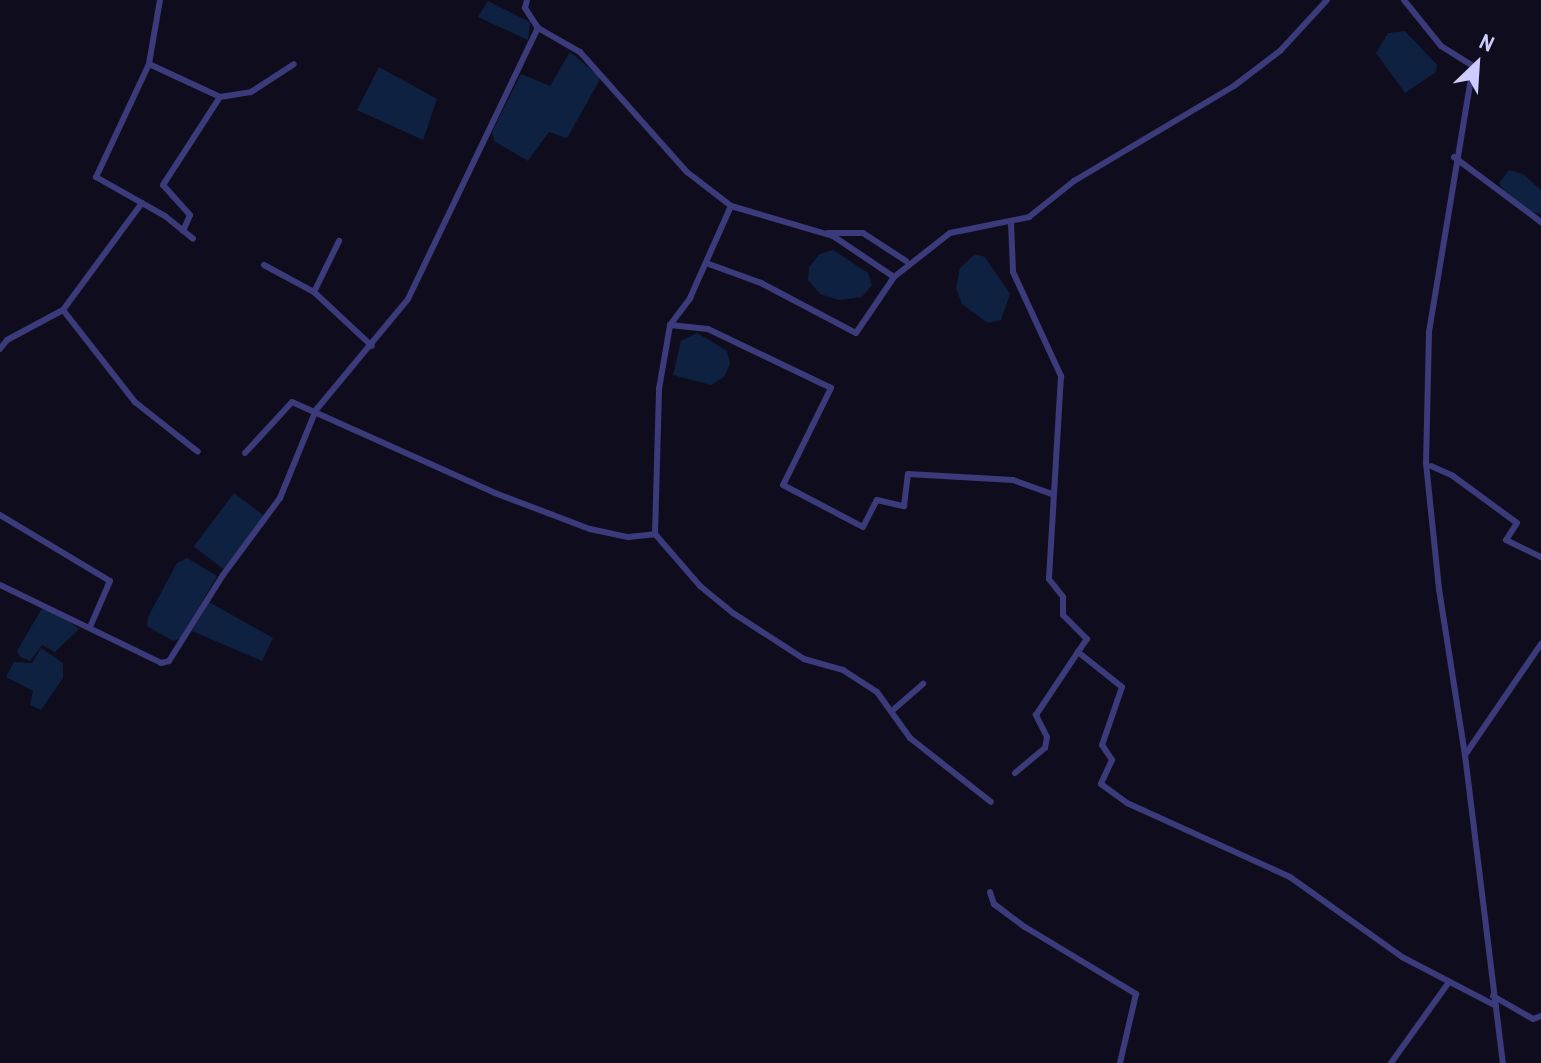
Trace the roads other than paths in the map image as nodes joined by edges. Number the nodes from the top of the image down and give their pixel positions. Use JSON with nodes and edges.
{"nodes":[{"id":1,"x":160,"y":0,"type":"edge"},
{"id":2,"x":527,"y":0,"type":"edge"},
{"id":3,"x":1327,"y":0,"type":"edge"},
{"id":4,"x":1404,"y":0,"type":"edge"},
{"id":5,"x":538,"y":28,"type":"junction"},
{"id":6,"x":149,"y":64,"type":"junction"},
{"id":7,"x":294,"y":64,"type":"dead end"},
{"id":8,"x":220,"y":97,"type":"junction"},
{"id":9,"x":1454,"y":157,"type":"junction"},
{"id":10,"x":142,"y":203,"type":"junction"},
{"id":11,"x":731,"y":206,"type":"junction"},
{"id":12,"x":1011,"y":222,"type":"junction"},
{"id":13,"x":1541,"y":222,"type":"edge"},
{"id":14,"x":183,"y":231,"type":"junction"},
{"id":15,"x":825,"y":233,"type":"junction"},
{"id":16,"x":193,"y":239,"type":"dead end"},
{"id":17,"x":339,"y":241,"type":"dead end"},
{"id":18,"x":906,"y":261,"type":"dead end"},
{"id":19,"x":706,"y":263,"type":"junction"},
{"id":20,"x":264,"y":265,"type":"dead end"},
{"id":21,"x":894,"y":277,"type":"junction"},
{"id":22,"x":314,"y":292,"type":"junction"},
{"id":23,"x":63,"y":310,"type":"junction"},
{"id":24,"x":670,"y":325,"type":"junction"},
{"id":25,"x":372,"y":346,"type":"junction"},
{"id":26,"x":0,"y":349,"type":"edge"},
{"id":27,"x":316,"y":410,"type":"junction"},
{"id":28,"x":198,"y":452,"type":"dead end"},
{"id":29,"x":245,"y":453,"type":"dead end"},
{"id":30,"x":1431,"y":466,"type":"dead end"},
{"id":31,"x":1052,"y":494,"type":"dead end"},
{"id":32,"x":0,"y":515,"type":"edge"},
{"id":33,"x":655,"y":534,"type":"junction"},
{"id":34,"x":1541,"y":557,"type":"edge"},
{"id":35,"x":0,"y":585,"type":"edge"},
{"id":36,"x":90,"y":627,"type":"junction"},
{"id":37,"x":1541,"y":644,"type":"edge"},
{"id":38,"x":1078,"y":652,"type":"junction"},
{"id":39,"x":923,"y":684,"type":"dead end"},
{"id":40,"x":893,"y":710,"type":"junction"},
{"id":41,"x":1465,"y":755,"type":"junction"},
{"id":42,"x":1015,"y":773,"type":"dead end"},
{"id":43,"x":991,"y":802,"type":"dead end"},
{"id":44,"x":990,"y":892,"type":"dead end"},
{"id":45,"x":1449,"y":982,"type":"junction"},
{"id":46,"x":1493,"y":996,"type":"junction"},
{"id":47,"x":1496,"y":1006,"type":"junction"},
{"id":48,"x":1541,"y":1016,"type":"edge"},
{"id":49,"x":1120,"y":1063,"type":"edge"},
{"id":50,"x":1391,"y":1063,"type":"edge"},
{"id":51,"x":1503,"y":1063,"type":"edge"}],
"edges":[{"from":1,"to":6,"type":"street"},
{"from":2,"to":5,"type":"street"},
{"from":3,"to":12,"type":"street"},
{"from":4,"to":9,"type":"street"},
{"from":5,"to":11,"type":"street"},
{"from":5,"to":25,"type":"street"},
{"from":6,"to":8,"type":"street"},
{"from":6,"to":10,"type":"street"},
{"from":7,"to":8,"type":"street"},
{"from":8,"to":14,"type":"street"},
{"from":9,"to":13,"type":"street"},
{"from":9,"to":41,"type":"street"},
{"from":10,"to":14,"type":"street"},
{"from":10,"to":23,"type":"street"},
{"from":11,"to":15,"type":"street"},
{"from":11,"to":19,"type":"street"},
{"from":12,"to":21,"type":"street"},
{"from":12,"to":38,"type":"street"},
{"from":14,"to":16,"type":"street"},
{"from":15,"to":18,"type":"street"},
{"from":15,"to":21,"type":"street"},
{"from":17,"to":22,"type":"street"},
{"from":19,"to":21,"type":"street"},
{"from":19,"to":24,"type":"street"},
{"from":20,"to":22,"type":"street"},
{"from":22,"to":25,"type":"street"},
{"from":23,"to":26,"type":"street"},
{"from":23,"to":28,"type":"street"},
{"from":24,"to":31,"type":"street"},
{"from":24,"to":33,"type":"street"},
{"from":25,"to":27,"type":"street"},
{"from":27,"to":29,"type":"street"},
{"from":27,"to":33,"type":"street"},
{"from":27,"to":36,"type":"street"},
{"from":30,"to":34,"type":"street"},
{"from":32,"to":36,"type":"street"},
{"from":33,"to":40,"type":"street"},
{"from":35,"to":36,"type":"street"},
{"from":37,"to":41,"type":"street"},
{"from":38,"to":42,"type":"street"},
{"from":38,"to":45,"type":"street"},
{"from":39,"to":40,"type":"street"},
{"from":40,"to":43,"type":"street"},
{"from":41,"to":46,"type":"street"},
{"from":44,"to":49,"type":"street"},
{"from":45,"to":47,"type":"street"},
{"from":45,"to":50,"type":"street"},
{"from":46,"to":47,"type":"street"},
{"from":46,"to":48,"type":"street"},
{"from":47,"to":51,"type":"street"}]}
